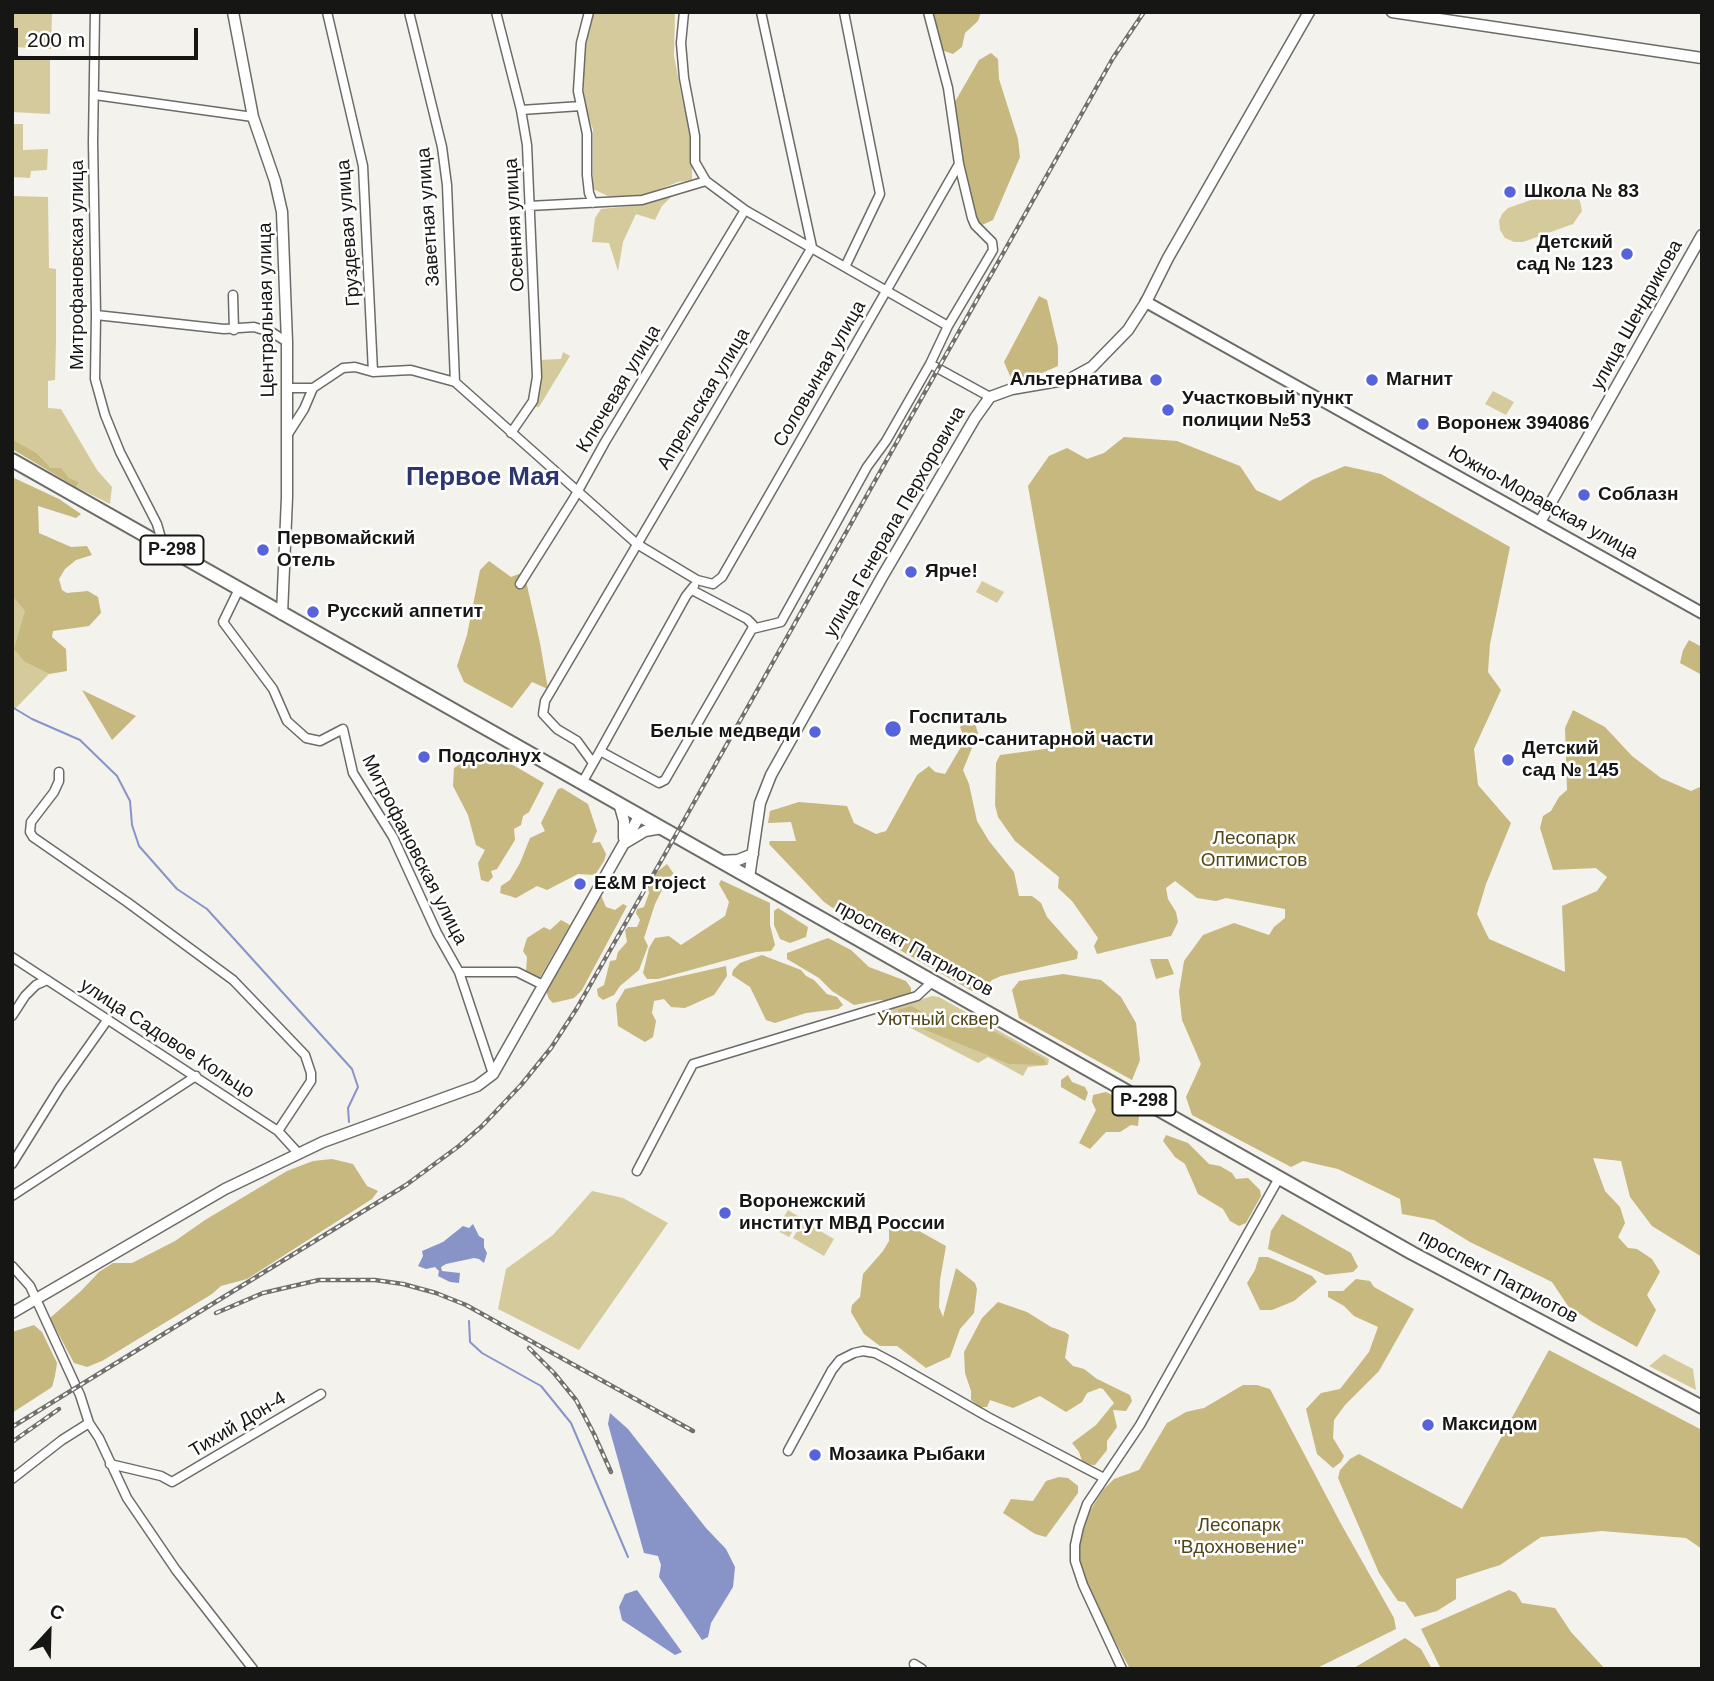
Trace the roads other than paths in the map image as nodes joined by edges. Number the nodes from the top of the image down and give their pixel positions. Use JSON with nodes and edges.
{"nodes":[{"id":1,"x":95,"y":12,"type":"edge"},
{"id":2,"x":233,"y":12,"type":"edge"},
{"id":3,"x":327,"y":12,"type":"edge"},
{"id":4,"x":408,"y":12,"type":"edge"},
{"id":5,"x":496,"y":12,"type":"edge"},
{"id":6,"x":589,"y":12,"type":"edge"},
{"id":7,"x":684,"y":12,"type":"edge"},
{"id":8,"x":761,"y":12,"type":"edge"},
{"id":9,"x":844,"y":12,"type":"edge"},
{"id":10,"x":928,"y":12,"type":"edge"},
{"id":11,"x":1309,"y":12,"type":"edge"},
{"id":12,"x":1392,"y":12,"type":"edge"},
{"id":13,"x":1702,"y":58,"type":"edge"},
{"id":14,"x":95,"y":95,"type":"junction"},
{"id":15,"x":580,"y":106,"type":"junction"},
{"id":16,"x":521,"y":110,"type":"junction"},
{"id":17,"x":253,"y":117,"type":"junction"},
{"id":18,"x":959,"y":164,"type":"junction"},
{"id":19,"x":706,"y":181,"type":"junction"},
{"id":20,"x":593,"y":203,"type":"junction"},
{"id":21,"x":529,"y":206,"type":"junction"},
{"id":22,"x":745,"y":210,"type":"junction"},
{"id":23,"x":1702,"y":235,"type":"edge"},
{"id":24,"x":812,"y":247,"type":"junction"},
{"id":25,"x":845,"y":267,"type":"junction"},
{"id":26,"x":886,"y":292,"type":"junction"},
{"id":27,"x":233,"y":295,"type":"dead end"},
{"id":28,"x":1146,"y":302,"type":"junction"},
{"id":29,"x":96,"y":315,"type":"junction"},
{"id":30,"x":948,"y":326,"type":"junction"},
{"id":31,"x":234,"y":330,"type":"junction"},
{"id":32,"x":287,"y":342,"type":"junction"},
{"id":33,"x":930,"y":364,"type":"junction"},
{"id":34,"x":373,"y":372,"type":"junction"},
{"id":35,"x":455,"y":382,"type":"junction"},
{"id":36,"x":286,"y":388,"type":"junction"},
{"id":37,"x":313,"y":388,"type":"junction"},
{"id":38,"x":990,"y":397,"type":"junction"},
{"id":39,"x":510,"y":433,"type":"junction"},
{"id":40,"x":286,"y":436,"type":"junction"},
{"id":41,"x":12,"y":462,"type":"edge"},
{"id":42,"x":578,"y":491,"type":"junction"},
{"id":43,"x":1540,"y":522,"type":"junction"},
{"id":44,"x":637,"y":544,"type":"junction"},
{"id":45,"x":163,"y":545,"type":"junction"},
{"id":46,"x":697,"y":580,"type":"junction"},
{"id":47,"x":520,"y":584,"type":"dead end"},
{"id":48,"x":239,"y":589,"type":"junction"},
{"id":49,"x":692,"y":590,"type":"junction"},
{"id":50,"x":1702,"y":613,"type":"edge"},
{"id":51,"x":282,"y":614,"type":"junction"},
{"id":52,"x":752,"y":629,"type":"junction"},
{"id":53,"x":600,"y":751,"type":"junction"},
{"id":54,"x":593,"y":763,"type":"junction"},
{"id":55,"x":59,"y":772,"type":"dead end"},
{"id":56,"x":582,"y":783,"type":"junction"},
{"id":57,"x":619,"y":803,"type":"junction"},
{"id":58,"x":640,"y":815,"type":"junction"},
{"id":59,"x":663,"y":828,"type":"junction"},
{"id":60,"x":622,"y":845,"type":"junction"},
{"id":61,"x":754,"y":853,"type":"junction"},
{"id":62,"x":720,"y":862,"type":"junction"},
{"id":63,"x":749,"y":878,"type":"junction"},
{"id":64,"x":12,"y":957,"type":"edge"},
{"id":65,"x":458,"y":972,"type":"junction"},
{"id":66,"x":47,"y":980,"type":"junction"},
{"id":67,"x":933,"y":981,"type":"junction"},
{"id":68,"x":544,"y":985,"type":"junction"},
{"id":69,"x":12,"y":1016,"type":"edge"},
{"id":70,"x":108,"y":1019,"type":"junction"},
{"id":71,"x":493,"y":1074,"type":"junction"},
{"id":72,"x":196,"y":1076,"type":"junction"},
{"id":73,"x":278,"y":1131,"type":"junction"},
{"id":74,"x":299,"y":1154,"type":"junction"},
{"id":75,"x":12,"y":1164,"type":"edge"},
{"id":76,"x":637,"y":1171,"type":"dead end"},
{"id":77,"x":1279,"y":1178,"type":"junction"},
{"id":78,"x":12,"y":1196,"type":"edge"},
{"id":79,"x":12,"y":1266,"type":"edge"},
{"id":80,"x":36,"y":1300,"type":"junction"},
{"id":81,"x":12,"y":1313,"type":"edge"},
{"id":82,"x":321,"y":1394,"type":"dead end"},
{"id":83,"x":1702,"y":1407,"type":"edge"},
{"id":84,"x":89,"y":1423,"type":"junction"},
{"id":85,"x":788,"y":1451,"type":"dead end"},
{"id":86,"x":110,"y":1464,"type":"junction"},
{"id":87,"x":1104,"y":1478,"type":"junction"},
{"id":88,"x":12,"y":1479,"type":"edge"},
{"id":89,"x":253,"y":1669,"type":"edge"},
{"id":90,"x":1122,"y":1669,"type":"edge"}],
"edges":[{"from":1,"to":14,"type":"street","name":"Митрофановская улица"},
{"from":2,"to":17,"type":"street","name":"Центральная улица"},
{"from":3,"to":34,"type":"street","name":"Груздевая улица"},
{"from":4,"to":35,"type":"street","name":"Заветная улица"},
{"from":5,"to":16,"type":"street","name":"Осенняя улица"},
{"from":6,"to":15,"type":"street"},
{"from":7,"to":19,"type":"street"},
{"from":8,"to":24,"type":"street"},
{"from":9,"to":25,"type":"street"},
{"from":10,"to":18,"type":"street"},
{"from":11,"to":28,"type":"street","name":"улица Генерала Перхоровича"},
{"from":12,"to":13,"type":"street"},
{"from":14,"to":17,"type":"street"},
{"from":14,"to":29,"type":"street","name":"Митрофановская улица"},
{"from":15,"to":16,"type":"street"},
{"from":15,"to":20,"type":"street"},
{"from":16,"to":21,"type":"street","name":"Осенняя улица"},
{"from":17,"to":32,"type":"street","name":"Центральная улица"},
{"from":18,"to":26,"type":"street","name":"Соловьиная улица"},
{"from":18,"to":30,"type":"street"},
{"from":19,"to":20,"type":"street"},
{"from":19,"to":22,"type":"street"},
{"from":20,"to":21,"type":"street"},
{"from":21,"to":39,"type":"street","name":"Осенняя улица"},
{"from":22,"to":24,"type":"street"},
{"from":22,"to":42,"type":"street","name":"Ключевая улица"},
{"from":23,"to":43,"type":"street","name":"улица Шендрикова"},
{"from":24,"to":25,"type":"street"},
{"from":24,"to":44,"type":"street","name":"Апрельская улица"},
{"from":25,"to":26,"type":"street"},
{"from":26,"to":30,"type":"street"},
{"from":26,"to":46,"type":"street","name":"Соловьиная улица"},
{"from":27,"to":31,"type":"street"},
{"from":28,"to":38,"type":"street","name":"улица Генерала Перхоровича"},
{"from":28,"to":43,"type":"main road","name":"Южно-Моравская улица"},
{"from":29,"to":31,"type":"street"},
{"from":29,"to":45,"type":"street","name":"Митрофановская улица"},
{"from":30,"to":33,"type":"street"},
{"from":31,"to":32,"type":"street"},
{"from":32,"to":36,"type":"street","name":"Центральная улица"},
{"from":33,"to":38,"type":"street"},
{"from":33,"to":52,"type":"street"},
{"from":34,"to":35,"type":"street"},
{"from":34,"to":37,"type":"street"},
{"from":35,"to":39,"type":"street"},
{"from":36,"to":37,"type":"street"},
{"from":36,"to":40,"type":"street","name":"Центральная улица"},
{"from":37,"to":40,"type":"street"},
{"from":38,"to":61,"type":"street","name":"улица Генерала Перхоровича"},
{"from":39,"to":42,"type":"street"},
{"from":40,"to":51,"type":"street","name":"Центральная улица"},
{"from":41,"to":45,"type":"highway","number":"Р-298"},
{"from":42,"to":44,"type":"street"},
{"from":42,"to":47,"type":"street","name":"Ключевая улица"},
{"from":43,"to":50,"type":"main road","name":"Южно-Моравская улица"},
{"from":44,"to":46,"type":"street"},
{"from":44,"to":54,"type":"street","name":"Апрельская улица"},
{"from":45,"to":48,"type":"highway","number":"Р-298"},
{"from":46,"to":49,"type":"street"},
{"from":48,"to":51,"type":"highway","number":"Р-298"},
{"from":48,"to":65,"type":"street","name":"Митрофановская улица"},
{"from":49,"to":52,"type":"street"},
{"from":49,"to":53,"type":"street"},
{"from":51,"to":56,"type":"highway","number":"Р-298"},
{"from":52,"to":53,"type":"street"},
{"from":53,"to":54,"type":"street"},
{"from":54,"to":56,"type":"street"},
{"from":55,"to":73,"type":"street"},
{"from":56,"to":57,"type":"highway","number":"Р-298"},
{"from":57,"to":58,"type":"highway","number":"Р-298"},
{"from":57,"to":60,"type":"street"},
{"from":58,"to":59,"type":"highway","name":"проспект Патриотов","number":"Р-298"},
{"from":58,"to":60,"type":"street"},
{"from":59,"to":60,"type":"street"},
{"from":59,"to":62,"type":"highway","name":"проспект Патриотов","number":"Р-298"},
{"from":60,"to":68,"type":"street"},
{"from":61,"to":62,"type":"street"},
{"from":61,"to":63,"type":"street","name":"улица Генерала Перхоровича"},
{"from":62,"to":63,"type":"highway","name":"проспект Патриотов","number":"Р-298"},
{"from":63,"to":67,"type":"highway","name":"проспект Патриотов","number":"Р-298"},
{"from":64,"to":66,"type":"street","name":"улица Садовое Кольцо"},
{"from":65,"to":68,"type":"street"},
{"from":65,"to":71,"type":"street","name":"Митрофановская улица"},
{"from":66,"to":69,"type":"street"},
{"from":66,"to":70,"type":"street","name":"улица Садовое Кольцо"},
{"from":67,"to":76,"type":"street"},
{"from":67,"to":77,"type":"highway","name":"проспект Патриотов","number":"Р-298"},
{"from":68,"to":71,"type":"street"},
{"from":70,"to":72,"type":"street","name":"улица Садовое Кольцо"},
{"from":70,"to":75,"type":"street"},
{"from":71,"to":74,"type":"street"},
{"from":72,"to":73,"type":"street","name":"улица Садовое Кольцо"},
{"from":72,"to":78,"type":"street"},
{"from":73,"to":74,"type":"street","name":"улица Садовое Кольцо"},
{"from":74,"to":80,"type":"street"},
{"from":77,"to":83,"type":"highway","name":"проспект Патриотов","number":"Р-298"},
{"from":77,"to":87,"type":"street"},
{"from":79,"to":80,"type":"street"},
{"from":80,"to":81,"type":"street"},
{"from":80,"to":84,"type":"street"},
{"from":82,"to":86,"type":"street","name":"Тихий Дон-4"},
{"from":84,"to":86,"type":"street"},
{"from":84,"to":88,"type":"street"},
{"from":85,"to":87,"type":"street"},
{"from":86,"to":89,"type":"street"},
{"from":87,"to":90,"type":"street"}]}
